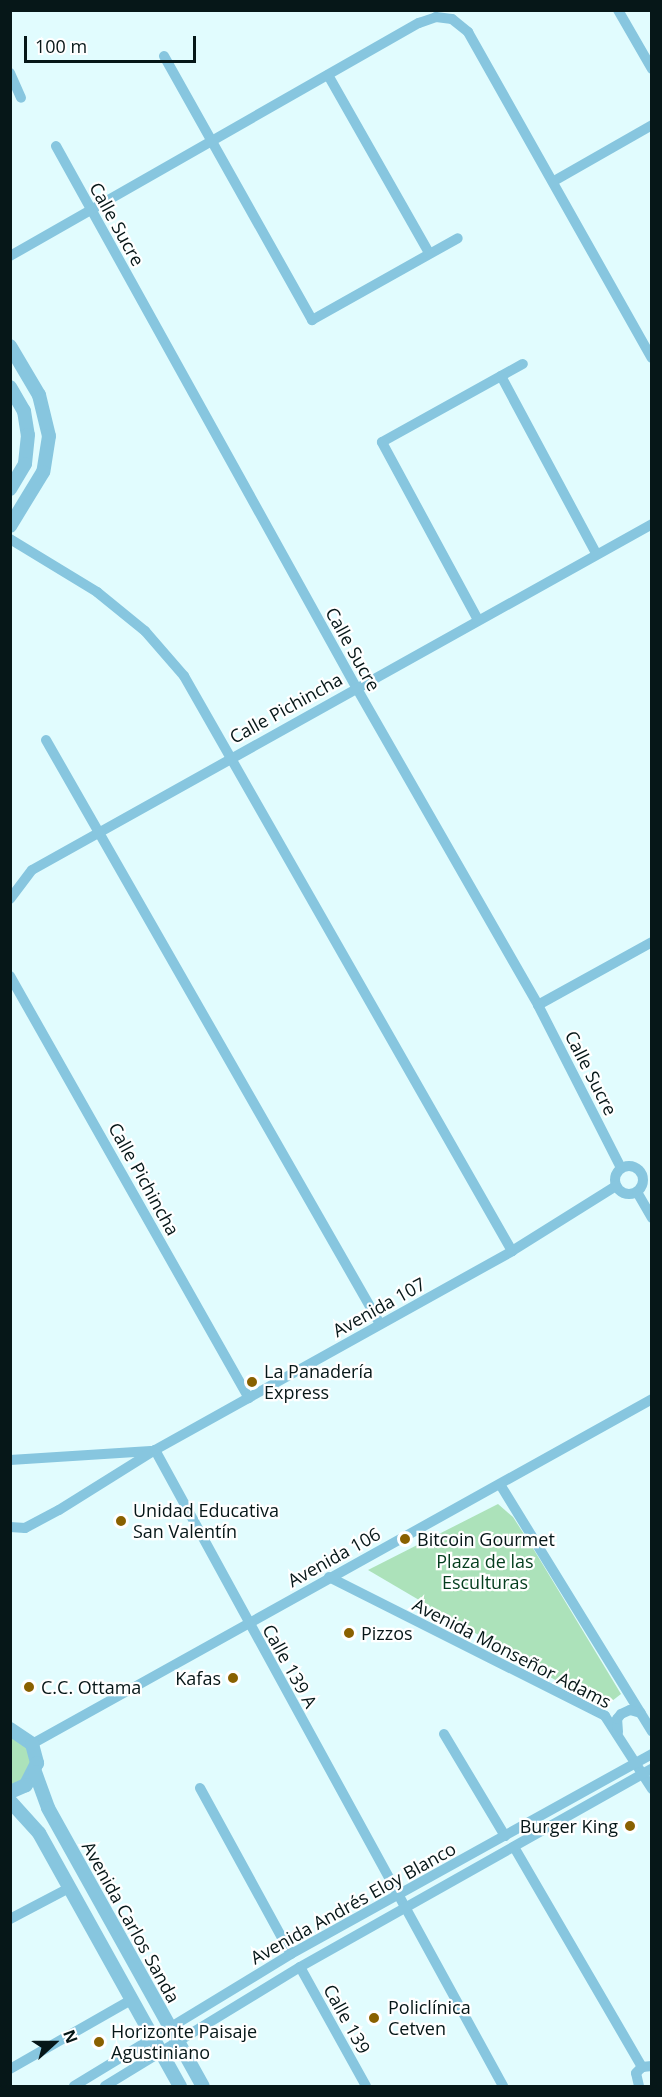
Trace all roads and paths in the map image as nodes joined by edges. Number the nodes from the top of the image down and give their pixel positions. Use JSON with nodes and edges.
{"nodes":[{"id":1,"x":618,"y":10,"type":"edge"},
{"id":2,"x":164,"y":56,"type":"dead end"},
{"id":3,"x":651,"y":69,"type":"edge"},
{"id":4,"x":10,"y":73,"type":"edge"},
{"id":5,"x":328,"y":75,"type":"junction"},
{"id":6,"x":21,"y":98,"type":"dead end"},
{"id":7,"x":651,"y":125,"type":"edge"},
{"id":8,"x":211,"y":143,"type":"junction"},
{"id":9,"x":56,"y":146,"type":"dead end"},
{"id":10,"x":554,"y":181,"type":"junction"},
{"id":11,"x":90,"y":211,"type":"junction"},
{"id":12,"x":458,"y":238,"type":"dead end"},
{"id":13,"x":429,"y":253,"type":"junction"},
{"id":14,"x":10,"y":256,"type":"edge"},
{"id":15,"x":10,"y":346,"type":"edge"},
{"id":16,"x":651,"y":358,"type":"edge"},
{"id":17,"x":523,"y":364,"type":"dead end"},
{"id":18,"x":501,"y":376,"type":"junction"},
{"id":19,"x":10,"y":387,"type":"edge"},
{"id":20,"x":10,"y":489,"type":"edge"},
{"id":21,"x":651,"y":524,"type":"edge"},
{"id":22,"x":10,"y":526,"type":"edge"},
{"id":23,"x":10,"y":539,"type":"edge"},
{"id":24,"x":596,"y":553,"type":"junction"},
{"id":25,"x":477,"y":618,"type":"junction"},
{"id":26,"x":356,"y":687,"type":"junction"},
{"id":27,"x":46,"y":740,"type":"dead end"},
{"id":28,"x":231,"y":758,"type":"junction"},
{"id":29,"x":100,"y":832,"type":"junction"},
{"id":30,"x":10,"y":899,"type":"edge"},
{"id":31,"x":651,"y":942,"type":"edge"},
{"id":32,"x":10,"y":976,"type":"edge"},
{"id":33,"x":538,"y":1005,"type":"junction"},
{"id":34,"x":621,"y":1168,"type":"junction"},
{"id":35,"x":647,"y":1171,"type":"edge"},
{"id":36,"x":616,"y":1186,"type":"junction"},
{"id":37,"x":637,"y":1192,"type":"junction"},
{"id":38,"x":651,"y":1218,"type":"edge"},
{"id":39,"x":512,"y":1251,"type":"junction"},
{"id":40,"x":380,"y":1324,"type":"junction"},
{"id":41,"x":249,"y":1398,"type":"junction"},
{"id":42,"x":651,"y":1399,"type":"edge"},
{"id":43,"x":155,"y":1450,"type":"junction"},
{"id":44,"x":10,"y":1460,"type":"edge"},
{"id":45,"x":501,"y":1486,"type":"junction"},
{"id":46,"x":10,"y":1527,"type":"edge"},
{"id":47,"x":25,"y":1528,"type":"junction"},
{"id":48,"x":10,"y":1536,"type":"edge"},
{"id":49,"x":329,"y":1577,"type":"junction"},
{"id":50,"x":248,"y":1624,"type":"junction"},
{"id":51,"x":641,"y":1713,"type":"junction"},
{"id":52,"x":10,"y":1729,"type":"edge"},
{"id":53,"x":651,"y":1731,"type":"edge"},
{"id":54,"x":618,"y":1732,"type":"junction"},
{"id":55,"x":444,"y":1734,"type":"dead end"},
{"id":56,"x":32,"y":1744,"type":"junction"},
{"id":57,"x":651,"y":1754,"type":"edge"},
{"id":58,"x":636,"y":1763,"type":"junction"},
{"id":59,"x":647,"y":1771,"type":"edge"},
{"id":60,"x":35,"y":1772,"type":"junction"},
{"id":61,"x":200,"y":1788,"type":"dead end"},
{"id":62,"x":651,"y":1789,"type":"edge"},
{"id":63,"x":10,"y":1792,"type":"edge"},
{"id":64,"x":10,"y":1801,"type":"edge"},
{"id":65,"x":505,"y":1836,"type":"junction"},
{"id":66,"x":514,"y":1847,"type":"junction"},
{"id":67,"x":69,"y":1888,"type":"junction"},
{"id":68,"x":400,"y":1895,"type":"junction"},
{"id":69,"x":407,"y":1907,"type":"junction"},
{"id":70,"x":10,"y":1919,"type":"edge"},
{"id":71,"x":291,"y":1954,"type":"junction"},
{"id":72,"x":300,"y":1966,"type":"junction"},
{"id":73,"x":131,"y":2000,"type":"junction"},
{"id":74,"x":174,"y":2037,"type":"junction"},
{"id":75,"x":155,"y":2040,"type":"junction"},
{"id":76,"x":163,"y":2053,"type":"junction"},
{"id":77,"x":647,"y":2067,"type":"edge"},
{"id":78,"x":10,"y":2069,"type":"edge"},
{"id":79,"x":74,"y":2086,"type":"edge"},
{"id":80,"x":105,"y":2086,"type":"edge"},
{"id":81,"x":180,"y":2086,"type":"edge"},
{"id":82,"x":203,"y":2086,"type":"edge"},
{"id":83,"x":366,"y":2086,"type":"edge"},
{"id":84,"x":503,"y":2086,"type":"edge"},
{"id":85,"x":639,"y":2086,"type":"edge"}],
"edges":[{"from":1,"to":3,"type":"street"},
{"from":2,"to":8,"type":"street"},
{"from":4,"to":6,"type":"street"},
{"from":5,"to":8,"type":"street"},
{"from":5,"to":10,"type":"street"},
{"from":5,"to":13,"type":"street"},
{"from":7,"to":10,"type":"street"},
{"from":8,"to":11,"type":"street"},
{"from":8,"to":13,"type":"street"},
{"from":9,"to":11,"type":"street","name":"Calle Sucre"},
{"from":10,"to":16,"type":"street"},
{"from":11,"to":14,"type":"street"},
{"from":11,"to":26,"type":"street","name":"Calle Sucre"},
{"from":12,"to":13,"type":"street"},
{"from":15,"to":22,"type":"street"},
{"from":17,"to":18,"type":"street"},
{"from":18,"to":24,"type":"street"},
{"from":18,"to":25,"type":"street"},
{"from":19,"to":20,"type":"street"},
{"from":21,"to":24,"type":"street","name":"Calle Pichincha"},
{"from":23,"to":28,"type":"street"},
{"from":24,"to":25,"type":"street","name":"Calle Pichincha"},
{"from":25,"to":26,"type":"street","name":"Calle Pichincha"},
{"from":26,"to":28,"type":"street","name":"Calle Pichincha"},
{"from":26,"to":33,"type":"street","name":"Calle Sucre"},
{"from":27,"to":29,"type":"street"},
{"from":28,"to":29,"type":"street","name":"Calle Pichincha"},
{"from":28,"to":39,"type":"street"},
{"from":29,"to":30,"type":"street","name":"Calle Pichincha"},
{"from":29,"to":40,"type":"street"},
{"from":31,"to":33,"type":"street"},
{"from":32,"to":41,"type":"street","name":"Calle Pichincha"},
{"from":33,"to":34,"type":"street","name":"Calle Sucre"},
{"from":34,"to":35,"type":"street"},
{"from":34,"to":36,"type":"street"},
{"from":35,"to":37,"type":"street"},
{"from":36,"to":37,"type":"street"},
{"from":36,"to":39,"type":"street","name":"Avenida 107"},
{"from":37,"to":38,"type":"street"},
{"from":39,"to":40,"type":"street","name":"Avenida 107"},
{"from":40,"to":41,"type":"street","name":"Avenida 107"},
{"from":41,"to":43,"type":"street","name":"Avenida 107"},
{"from":42,"to":45,"type":"street","name":"Avenida 106"},
{"from":43,"to":44,"type":"street"},
{"from":43,"to":47,"type":"street","name":"Avenida 107"},
{"from":43,"to":50,"type":"street","name":"Calle 139 A"},
{"from":45,"to":49,"type":"street","name":"Avenida 106"},
{"from":45,"to":51,"type":"street","name":"Avenida Monseñor Adams"},
{"from":46,"to":47,"type":"street"},
{"from":47,"to":48,"type":"street","name":"Avenida 107"},
{"from":49,"to":50,"type":"street","name":"Avenida 106"},
{"from":49,"to":54,"type":"street","name":"Avenida Monseñor Adams"},
{"from":50,"to":56,"type":"street","name":"Avenida 106"},
{"from":50,"to":68,"type":"street","name":"Calle 139 A"},
{"from":51,"to":53,"type":"street","name":"Avenida Monseñor Adams"},
{"from":51,"to":54,"type":"street"},
{"from":52,"to":56,"type":"street"},
{"from":54,"to":58,"type":"street","name":"Avenida Monseñor Adams"},
{"from":55,"to":65,"type":"street"},
{"from":56,"to":60,"type":"street","name":"Avenida Carlos Sanda"},
{"from":57,"to":58,"type":"street","name":"Avenida Andrés Eloy Blanco"},
{"from":58,"to":59,"type":"street","name":"Avenida Monseñor Adams"},
{"from":58,"to":65,"type":"street","name":"Avenida Andrés Eloy Blanco"},
{"from":59,"to":62,"type":"street","name":"Avenida Monseñor Adams"},
{"from":59,"to":66,"type":"street","name":"Avenida Andrés Eloy Blanco"},
{"from":60,"to":63,"type":"street"},
{"from":60,"to":74,"type":"street","name":"Avenida Carlos Sanda"},
{"from":61,"to":71,"type":"street"},
{"from":64,"to":67,"type":"street","name":"Avenida Carlos Sanda"},
{"from":65,"to":68,"type":"street","name":"Avenida Andrés Eloy Blanco"},
{"from":66,"to":69,"type":"street","name":"Avenida Andrés Eloy Blanco"},
{"from":66,"to":77,"type":"street"},
{"from":67,"to":70,"type":"street"},
{"from":67,"to":73,"type":"street","name":"Avenida Carlos Sanda"},
{"from":68,"to":69,"type":"street","name":"Calle 139 A"},
{"from":68,"to":71,"type":"street","name":"Avenida Andrés Eloy Blanco"},
{"from":69,"to":72,"type":"street","name":"Avenida Andrés Eloy Blanco"},
{"from":69,"to":84,"type":"street","name":"Calle 139 A"},
{"from":71,"to":74,"type":"street","name":"Avenida Andrés Eloy Blanco"},
{"from":72,"to":74,"type":"street","name":"Avenida Andrés Eloy Blanco"},
{"from":72,"to":83,"type":"street","name":"Calle 139"},
{"from":73,"to":75,"type":"street","name":"Avenida Carlos Sanda"},
{"from":73,"to":78,"type":"street"},
{"from":74,"to":75,"type":"street","name":"Avenida Andrés Eloy Blanco"},
{"from":74,"to":76,"type":"street","name":"Avenida Andrés Eloy Blanco"},
{"from":74,"to":82,"type":"street","name":"Avenida Carlos Sanda"},
{"from":75,"to":76,"type":"street","name":"Avenida Carlos Sanda"},
{"from":75,"to":79,"type":"street","name":"Avenida Andrés Eloy Blanco"},
{"from":76,"to":80,"type":"street","name":"Avenida Andrés Eloy Blanco"},
{"from":76,"to":81,"type":"street","name":"Avenida Carlos Sanda"},
{"from":77,"to":85,"type":"street"}]}
